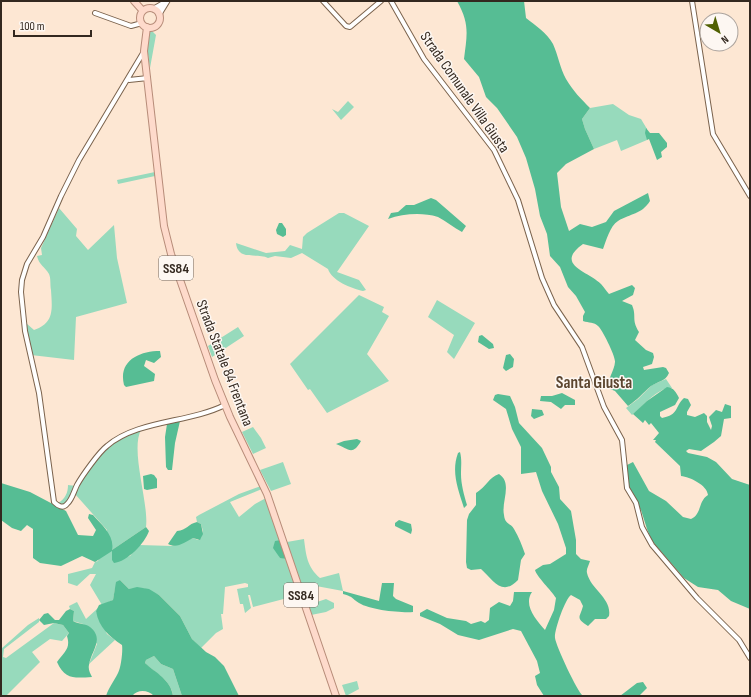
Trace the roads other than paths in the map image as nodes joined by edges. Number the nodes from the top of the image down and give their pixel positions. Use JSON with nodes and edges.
{"nodes":[{"id":1,"x":134,"y":1,"type":"edge"},
{"id":2,"x":167,"y":1,"type":"edge"},
{"id":3,"x":323,"y":1,"type":"edge"},
{"id":4,"x":381,"y":1,"type":"edge"},
{"id":5,"x":391,"y":1,"type":"edge"},
{"id":6,"x":692,"y":1,"type":"edge"},
{"id":7,"x":154,"y":8,"type":"junction"},
{"id":8,"x":142,"y":11,"type":"junction"},
{"id":9,"x":94,"y":13,"type":"dead end"},
{"id":10,"x":159,"y":14,"type":"junction"},
{"id":11,"x":142,"y":23,"type":"junction"},
{"id":12,"x":147,"y":27,"type":"junction"},
{"id":13,"x":144,"y":51,"type":"junction"},
{"id":14,"x":148,"y":78,"type":"junction"},
{"id":15,"x":128,"y":80,"type":"junction"},
{"id":16,"x":750,"y":196,"type":"edge"},
{"id":17,"x":225,"y":405,"type":"junction"},
{"id":18,"x":750,"y":658,"type":"edge"},
{"id":19,"x":336,"y":696,"type":"edge"}],
"edges":[{"from":1,"to":8,"type":"main road"},
{"from":2,"to":7,"type":"street"},
{"from":2,"to":10,"type":"street"},
{"from":3,"to":4,"type":"street"},
{"from":5,"to":18,"type":"street","name":"Strada Comunale Villa Giusta"},
{"from":6,"to":16,"type":"street"},
{"from":7,"to":8,"type":"main road"},
{"from":7,"to":10,"type":"main road"},
{"from":8,"to":11,"type":"main road"},
{"from":9,"to":11,"type":"street"},
{"from":10,"to":12,"type":"main road"},
{"from":11,"to":12,"type":"main road"},
{"from":12,"to":13,"type":"main road","name":"Strada Statale 84 Frentana","number":"SS84"},
{"from":13,"to":14,"type":"main road","name":"Strada Statale 84 Frentana","number":"SS84"},
{"from":13,"to":15,"type":"street"},
{"from":14,"to":15,"type":"street"},
{"from":14,"to":17,"type":"main road","name":"Strada Statale 84 Frentana","number":"SS84"},
{"from":15,"to":17,"type":"street"},
{"from":17,"to":19,"type":"main road","name":"Strada Statale 84 Frentana","number":"SS84"}]}
